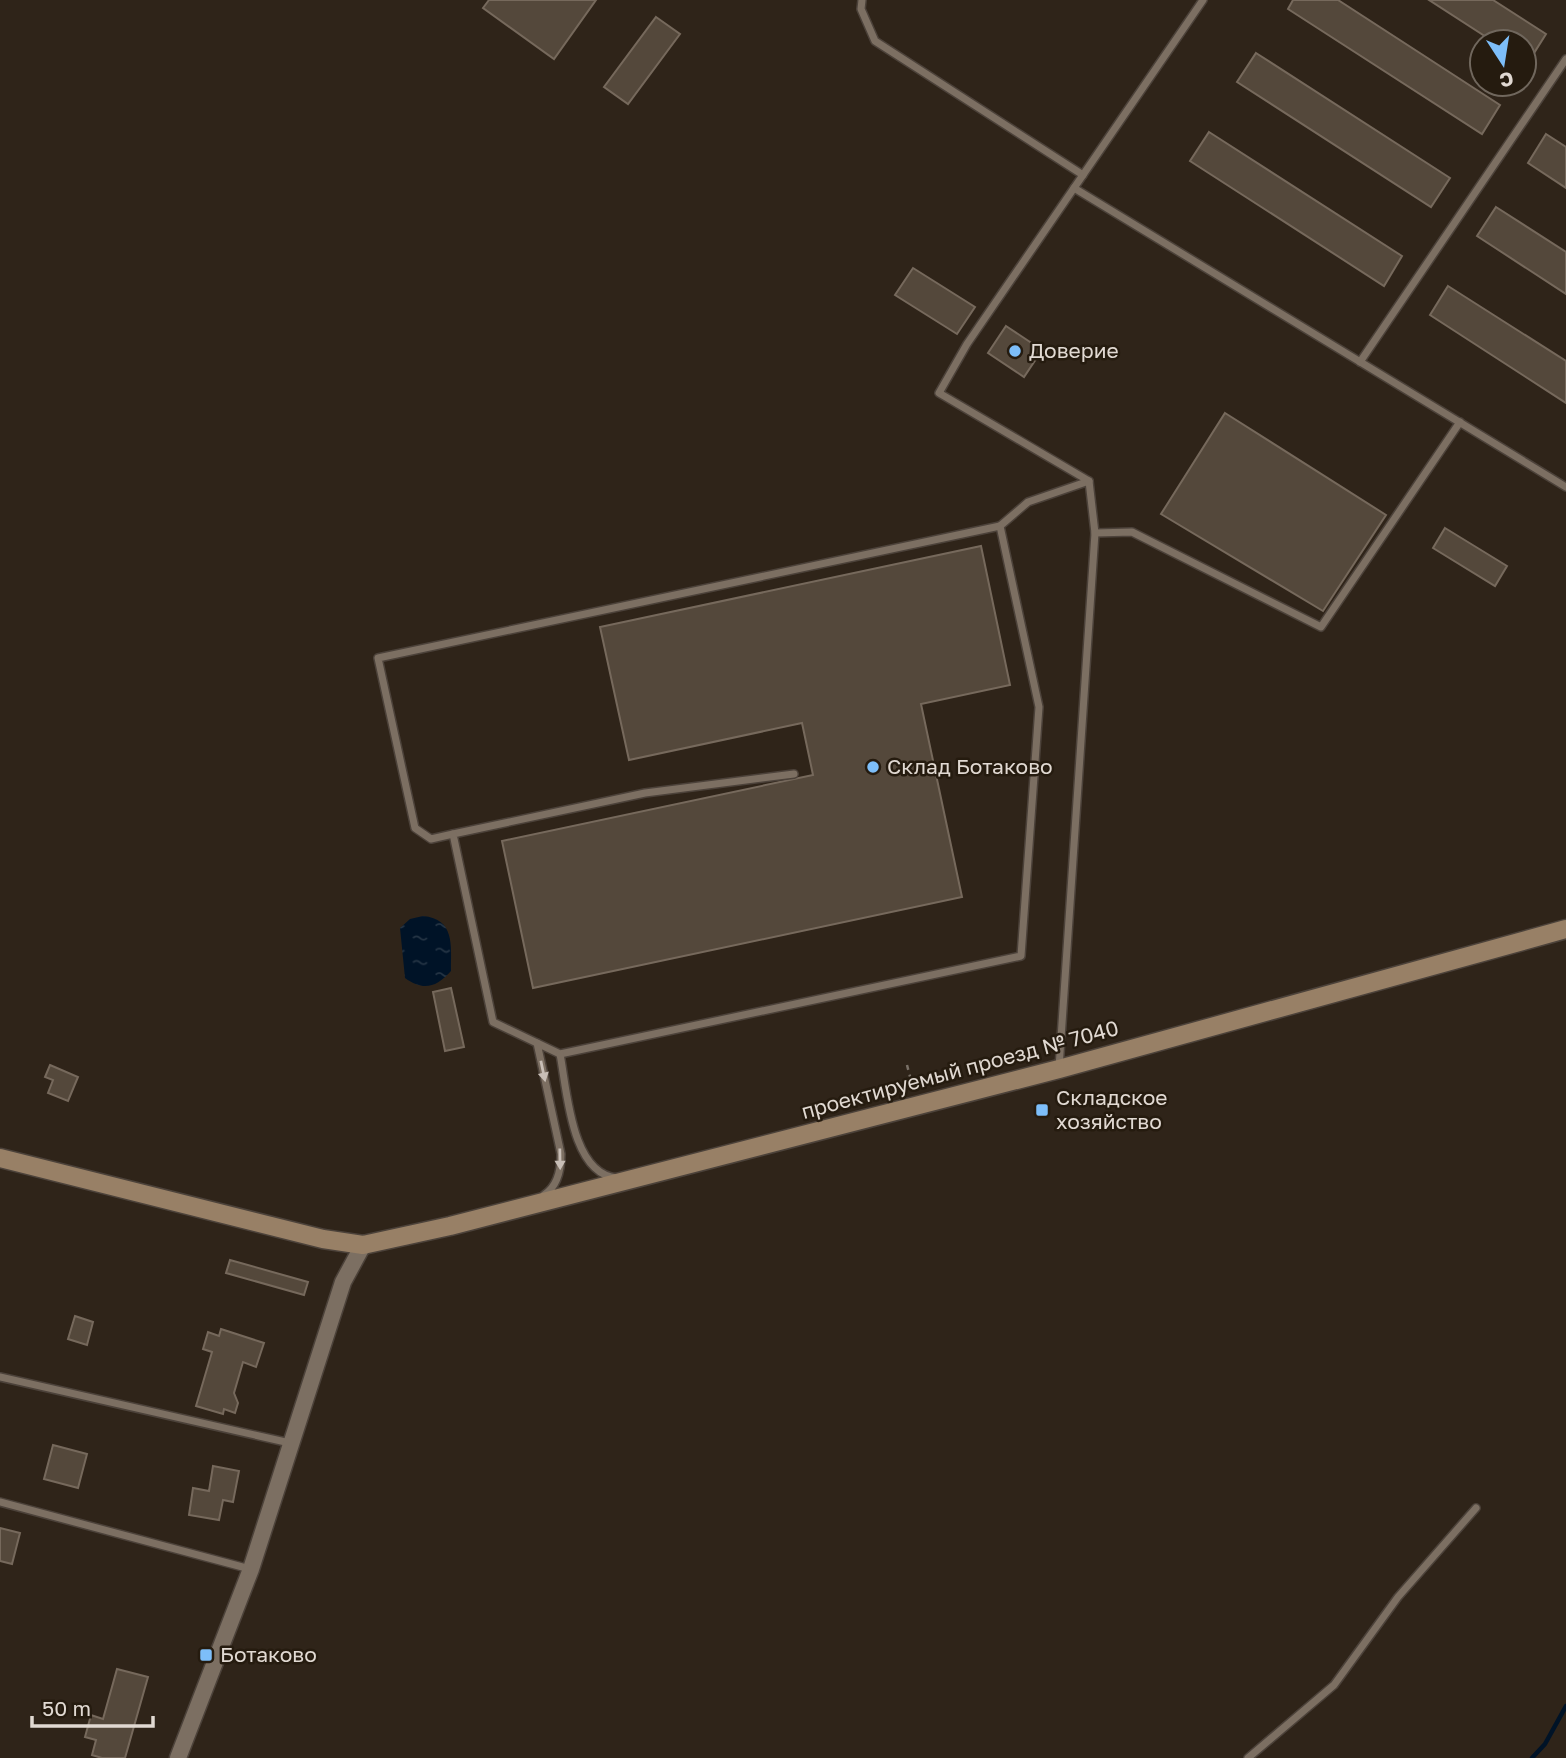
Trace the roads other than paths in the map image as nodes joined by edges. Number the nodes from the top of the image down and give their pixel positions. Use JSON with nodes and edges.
{"nodes":[{"id":1,"x":862,"y":0,"type":"edge"},
{"id":2,"x":1203,"y":0,"type":"edge"},
{"id":3,"x":1566,"y":60,"type":"edge"},
{"id":4,"x":1083,"y":175,"type":"junction"},
{"id":5,"x":1074,"y":188,"type":"junction"},
{"id":6,"x":1360,"y":362,"type":"junction"},
{"id":7,"x":1460,"y":422,"type":"junction"},
{"id":8,"x":1089,"y":481,"type":"junction"},
{"id":9,"x":1566,"y":486,"type":"edge"},
{"id":10,"x":1000,"y":526,"type":"junction"},
{"id":11,"x":1095,"y":533,"type":"junction"},
{"id":12,"x":794,"y":774,"type":"dead end"},
{"id":13,"x":453,"y":834,"type":"junction"},
{"id":14,"x":1566,"y":929,"type":"edge"},
{"id":15,"x":537,"y":1043,"type":"junction"},
{"id":16,"x":560,"y":1054,"type":"junction"},
{"id":17,"x":1059,"y":1069,"type":"junction"},
{"id":18,"x":0,"y":1158,"type":"edge"},
{"id":19,"x":632,"y":1179,"type":"junction"},
{"id":20,"x":528,"y":1206,"type":"junction"},
{"id":21,"x":363,"y":1245,"type":"junction"},
{"id":22,"x":0,"y":1377,"type":"edge"},
{"id":23,"x":291,"y":1443,"type":"junction"},
{"id":24,"x":0,"y":1502,"type":"edge"},
{"id":25,"x":1476,"y":1508,"type":"dead end"},
{"id":26,"x":251,"y":1569,"type":"junction"},
{"id":27,"x":178,"y":1758,"type":"edge"},
{"id":28,"x":1248,"y":1758,"type":"edge"}],
"edges":[{"from":1,"to":4,"type":"lane"},
{"from":2,"to":4,"type":"lane"},
{"from":3,"to":6,"type":"lane"},
{"from":4,"to":5,"type":"lane"},
{"from":5,"to":6,"type":"lane"},
{"from":5,"to":8,"type":"lane"},
{"from":6,"to":7,"type":"lane"},
{"from":7,"to":9,"type":"lane"},
{"from":7,"to":11,"type":"lane"},
{"from":8,"to":10,"type":"lane"},
{"from":8,"to":11,"type":"lane"},
{"from":10,"to":13,"type":"lane"},
{"from":10,"to":16,"type":"lane"},
{"from":11,"to":17,"type":"lane"},
{"from":12,"to":13,"type":"lane"},
{"from":13,"to":15,"type":"lane"},
{"from":14,"to":17,"type":"main road","name":"проектируемый проезд № 7040"},
{"from":15,"to":16,"type":"lane"},
{"from":15,"to":20,"type":"lane","one_way":true},
{"from":16,"to":19,"type":"lane"},
{"from":17,"to":19,"type":"main road","name":"проектируемый проезд № 7040"},
{"from":18,"to":21,"type":"main road"},
{"from":19,"to":20,"type":"main road","name":"проектируемый проезд № 7040"},
{"from":20,"to":21,"type":"main road","name":"проектируемый проезд № 7040"},
{"from":21,"to":23,"type":"street"},
{"from":22,"to":23,"type":"lane"},
{"from":23,"to":26,"type":"street"},
{"from":24,"to":26,"type":"lane"},
{"from":25,"to":28,"type":"lane"},
{"from":26,"to":27,"type":"street"}]}
